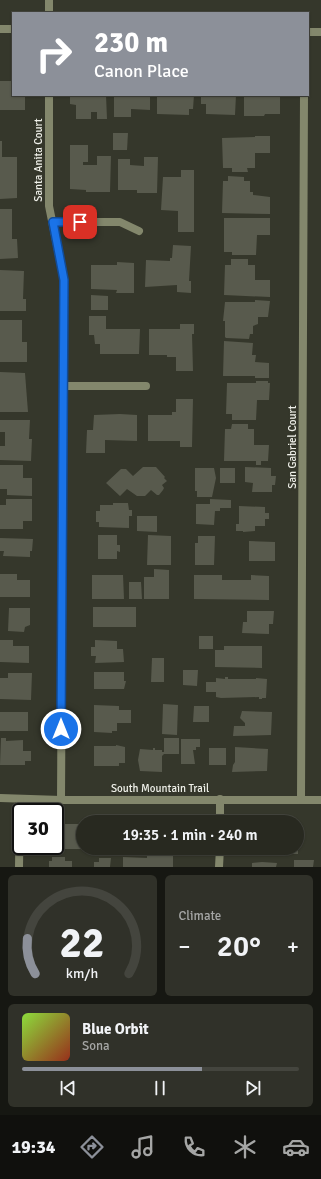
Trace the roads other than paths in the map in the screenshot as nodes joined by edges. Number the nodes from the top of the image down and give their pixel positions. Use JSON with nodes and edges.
{"nodes":[{"id":1,"x":49,"y":0,"type":"edge"},
{"id":2,"x":49,"y":12,"type":"edge"},
{"id":3,"x":0,"y":29,"type":"edge"},
{"id":4,"x":12,"y":29,"type":"edge"},
{"id":5,"x":309,"y":32,"type":"edge"},
{"id":6,"x":321,"y":32,"type":"edge"},
{"id":7,"x":49,"y":96,"type":"edge"},
{"id":8,"x":304,"y":96,"type":"edge"},
{"id":9,"x":53,"y":222,"type":"junction"},
{"id":10,"x":139,"y":231,"type":"dead end"},
{"id":11,"x":63,"y":386,"type":"junction"},
{"id":12,"x":146,"y":386,"type":"dead end"},
{"id":13,"x":0,"y":798,"type":"edge"},
{"id":14,"x":20,"y":798,"type":"junction"},
{"id":15,"x":220,"y":799,"type":"junction"},
{"id":16,"x":61,"y":800,"type":"junction"},
{"id":17,"x":301,"y":800,"type":"junction"},
{"id":18,"x":321,"y":800,"type":"edge"},
{"id":19,"x":220,"y":815,"type":"edge"},
{"id":20,"x":220,"y":855,"type":"edge"},
{"id":21,"x":19,"y":867,"type":"edge"},
{"id":22,"x":219,"y":867,"type":"edge"}],
"edges":[{"from":1,"to":2,"type":"street"},
{"from":3,"to":4,"type":"street"},
{"from":5,"to":6,"type":"street"},
{"from":7,"to":9,"type":"street","name":"Santa Anita Court"},
{"from":8,"to":17,"type":"street","name":"San Gabriel Court"},
{"from":9,"to":10,"type":"street"},
{"from":9,"to":11,"type":"street","name":"Santa Anita Court"},
{"from":11,"to":12,"type":"street"},
{"from":11,"to":16,"type":"street","name":"Santa Anita Court"},
{"from":13,"to":14,"type":"street","name":"South Mountain Trail"},
{"from":14,"to":16,"type":"street","name":"South Mountain Trail"},
{"from":14,"to":21,"type":"street"},
{"from":15,"to":16,"type":"street","name":"South Mountain Trail"},
{"from":15,"to":17,"type":"street","name":"South Mountain Trail"},
{"from":15,"to":19,"type":"street"},
{"from":17,"to":18,"type":"street","name":"South Mountain Trail"},
{"from":20,"to":22,"type":"street"}]}
